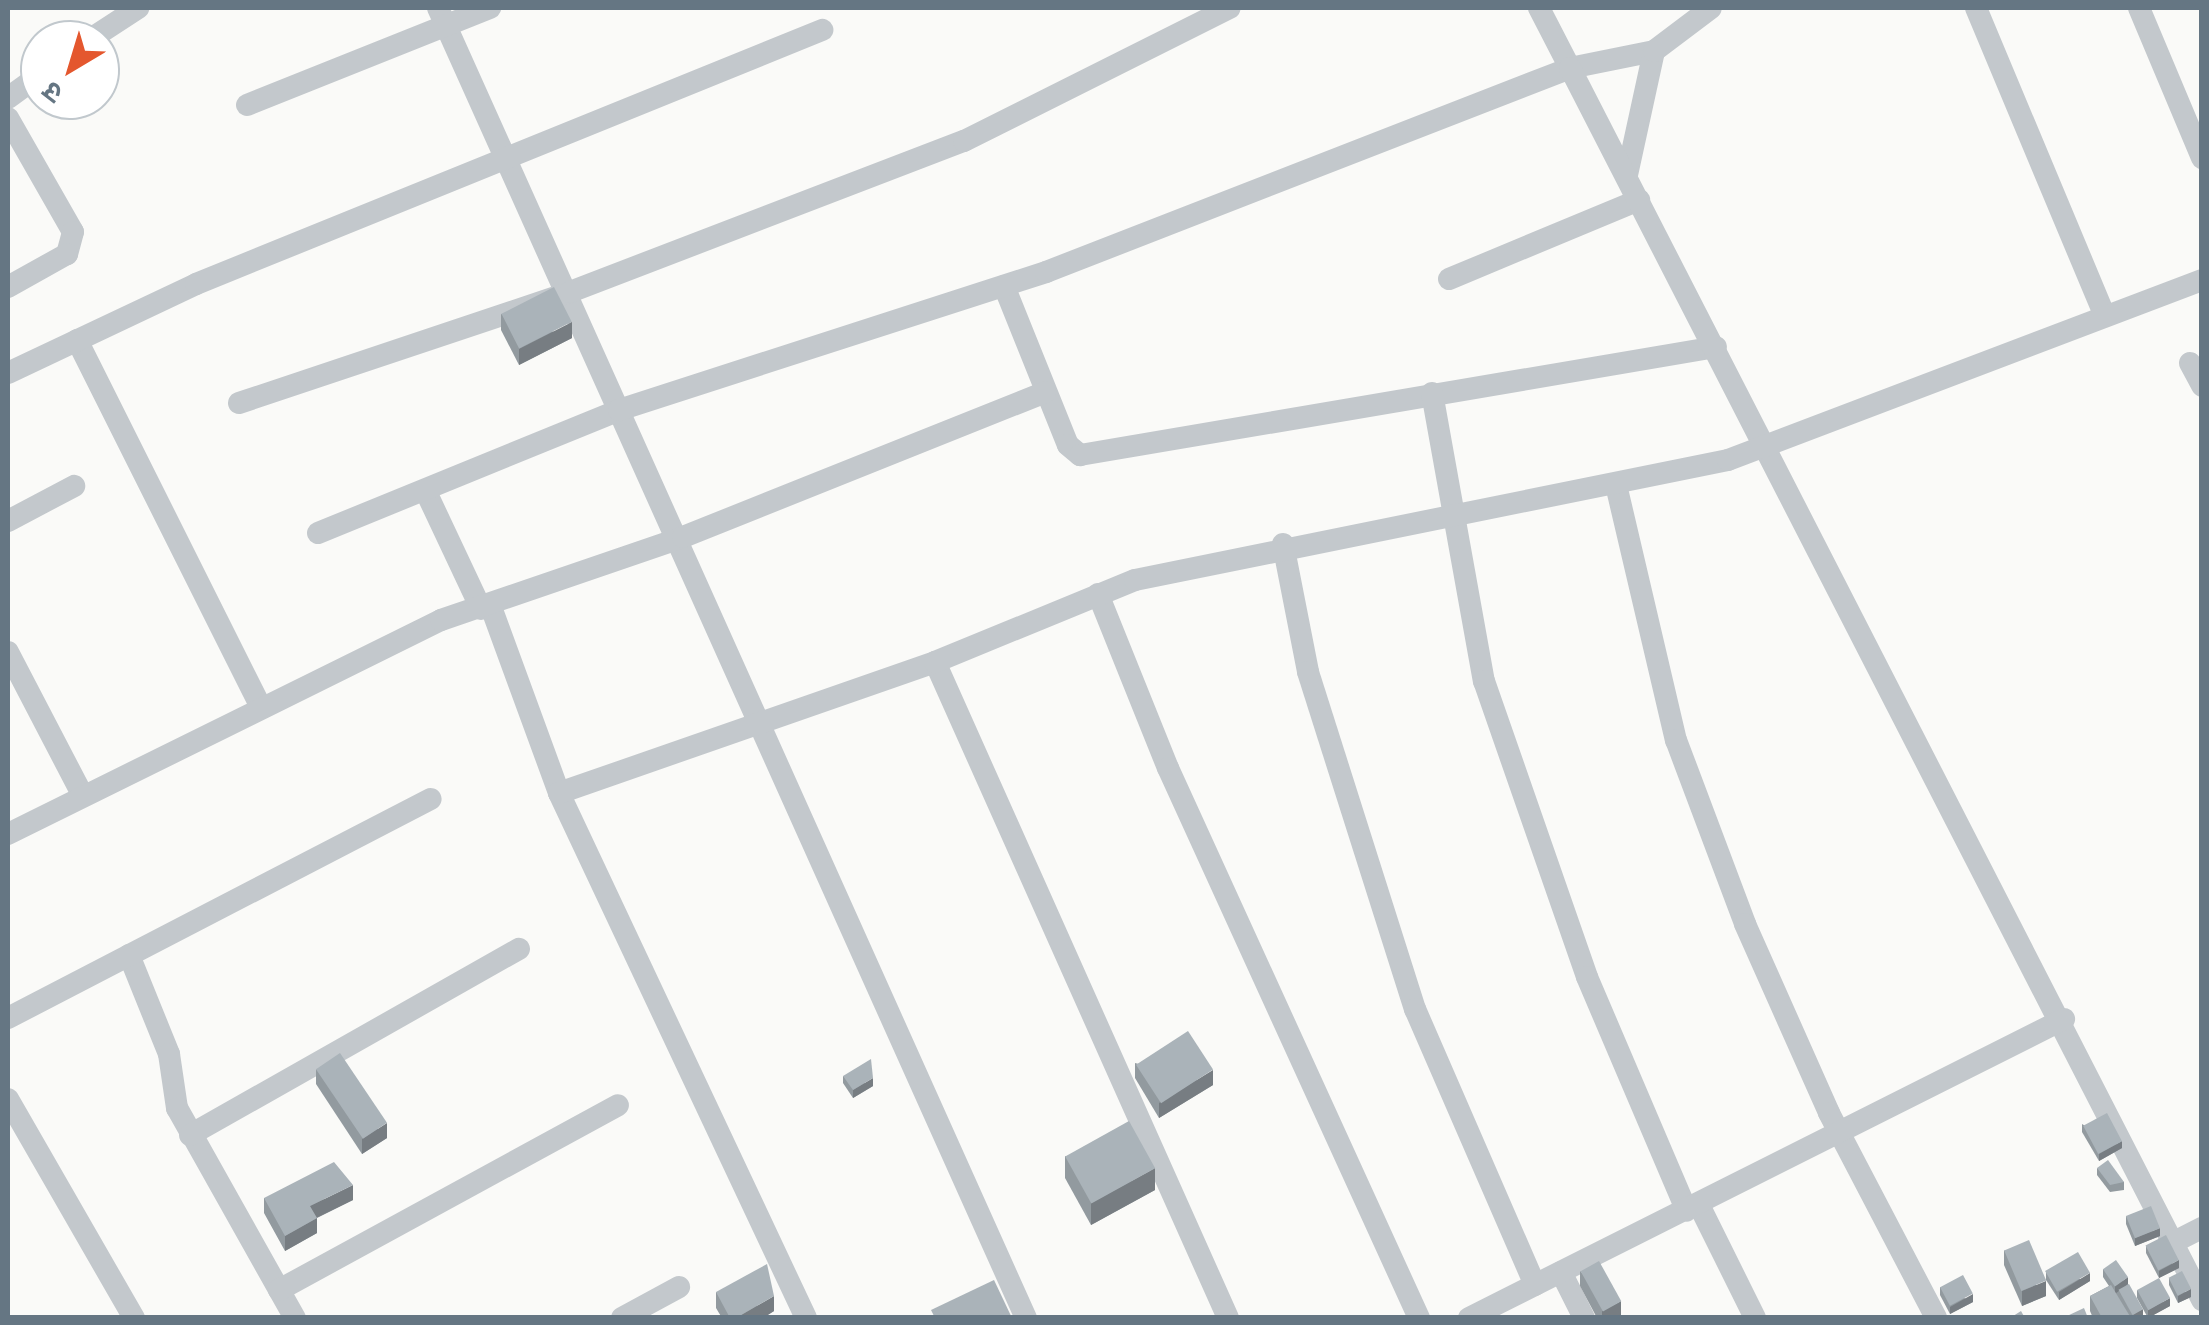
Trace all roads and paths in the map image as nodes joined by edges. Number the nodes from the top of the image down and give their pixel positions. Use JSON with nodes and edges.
{"nodes":[{"id":1,"x":490,"y":8,"type":"edge"},
{"id":2,"x":1230,"y":8,"type":"edge"},
{"id":3,"x":1539,"y":8,"type":"edge"},
{"id":4,"x":1711,"y":8,"type":"edge"},
{"id":5,"x":1976,"y":8,"type":"edge"},
{"id":6,"x":2140,"y":8,"type":"edge"},
{"id":7,"x":443,"y":16,"type":"edge"},
{"id":8,"x":822,"y":30,"type":"dead end"},
{"id":9,"x":1654,"y":51,"type":"junction"},
{"id":10,"x":1570,"y":68,"type":"junction"},
{"id":11,"x":247,"y":105,"type":"dead end"},
{"id":12,"x":8,"y":118,"type":"edge"},
{"id":13,"x":512,"y":156,"type":"junction"},
{"id":14,"x":2202,"y":158,"type":"edge"},
{"id":15,"x":1626,"y":175,"type":"junction"},
{"id":16,"x":1639,"y":200,"type":"junction"},
{"id":17,"x":1449,"y":279,"type":"dead end"},
{"id":18,"x":2202,"y":280,"type":"edge"},
{"id":19,"x":8,"y":286,"type":"edge"},
{"id":20,"x":1004,"y":286,"type":"junction"},
{"id":21,"x":570,"y":292,"type":"junction"},
{"id":22,"x":2104,"y":316,"type":"junction"},
{"id":23,"x":77,"y":340,"type":"junction"},
{"id":24,"x":1716,"y":346,"type":"junction"},
{"id":25,"x":2190,"y":363,"type":"dead end"},
{"id":26,"x":8,"y":373,"type":"edge"},
{"id":27,"x":2202,"y":386,"type":"edge"},
{"id":28,"x":1044,"y":392,"type":"junction"},
{"id":29,"x":1432,"y":393,"type":"junction"},
{"id":30,"x":240,"y":403,"type":"dead end"},
{"id":31,"x":619,"y":410,"type":"junction"},
{"id":32,"x":1765,"y":446,"type":"junction"},
{"id":33,"x":74,"y":486,"type":"dead end"},
{"id":34,"x":1617,"y":488,"type":"junction"},
{"id":35,"x":427,"y":494,"type":"junction"},
{"id":36,"x":1454,"y":518,"type":"junction"},
{"id":37,"x":8,"y":521,"type":"edge"},
{"id":38,"x":318,"y":533,"type":"dead end"},
{"id":39,"x":683,"y":537,"type":"junction"},
{"id":40,"x":1282,"y":544,"type":"junction"},
{"id":41,"x":1098,"y":594,"type":"junction"},
{"id":42,"x":486,"y":608,"type":"junction"},
{"id":43,"x":8,"y":652,"type":"edge"},
{"id":44,"x":935,"y":662,"type":"junction"},
{"id":45,"x":260,"y":704,"type":"junction"},
{"id":46,"x":764,"y":724,"type":"junction"},
{"id":47,"x":82,"y":792,"type":"junction"},
{"id":48,"x":559,"y":793,"type":"junction"},
{"id":49,"x":431,"y":799,"type":"dead end"},
{"id":50,"x":8,"y":834,"type":"edge"},
{"id":51,"x":519,"y":949,"type":"dead end"},
{"id":52,"x":129,"y":955,"type":"junction"},
{"id":53,"x":8,"y":1018,"type":"edge"},
{"id":54,"x":2064,"y":1019,"type":"junction"},
{"id":55,"x":8,"y":1099,"type":"edge"},
{"id":56,"x":618,"y":1105,"type":"dead end"},
{"id":57,"x":190,"y":1135,"type":"junction"},
{"id":58,"x":1841,"y":1136,"type":"junction"},
{"id":59,"x":1693,"y":1208,"type":"junction"},
{"id":60,"x":2202,"y":1228,"type":"edge"},
{"id":61,"x":2178,"y":1240,"type":"junction"},
{"id":62,"x":1562,"y":1272,"type":"junction"},
{"id":63,"x":1536,"y":1285,"type":"junction"},
{"id":64,"x":679,"y":1287,"type":"dead end"},
{"id":65,"x":279,"y":1290,"type":"junction"},
{"id":66,"x":2202,"y":1300,"type":"edge"},
{"id":67,"x":134,"y":1318,"type":"edge"},
{"id":68,"x":295,"y":1318,"type":"edge"},
{"id":69,"x":622,"y":1318,"type":"edge"},
{"id":70,"x":806,"y":1318,"type":"edge"},
{"id":71,"x":1026,"y":1318,"type":"edge"},
{"id":72,"x":1228,"y":1318,"type":"edge"},
{"id":73,"x":1419,"y":1318,"type":"edge"},
{"id":74,"x":1469,"y":1318,"type":"edge"},
{"id":75,"x":1584,"y":1318,"type":"edge"},
{"id":76,"x":1755,"y":1318,"type":"edge"},
{"id":77,"x":1936,"y":1318,"type":"edge"}],
"edges":[{"from":1,"to":7,"type":"street"},
{"from":2,"to":21,"type":"street"},
{"from":3,"to":10,"type":"street"},
{"from":4,"to":9,"type":"street"},
{"from":5,"to":22,"type":"street"},
{"from":6,"to":14,"type":"street"},
{"from":7,"to":11,"type":"street"},
{"from":7,"to":13,"type":"street"},
{"from":8,"to":13,"type":"street"},
{"from":9,"to":10,"type":"street"},
{"from":9,"to":15,"type":"street"},
{"from":10,"to":15,"type":"street"},
{"from":10,"to":20,"type":"street"},
{"from":12,"to":19,"type":"street"},
{"from":13,"to":21,"type":"street"},
{"from":13,"to":23,"type":"street"},
{"from":15,"to":16,"type":"street"},
{"from":16,"to":17,"type":"street"},
{"from":16,"to":24,"type":"street"},
{"from":18,"to":22,"type":"street"},
{"from":20,"to":28,"type":"street"},
{"from":20,"to":31,"type":"street"},
{"from":21,"to":30,"type":"street"},
{"from":21,"to":31,"type":"street"},
{"from":22,"to":32,"type":"street"},
{"from":23,"to":26,"type":"street"},
{"from":23,"to":45,"type":"street"},
{"from":24,"to":29,"type":"street"},
{"from":24,"to":32,"type":"street"},
{"from":25,"to":27,"type":"street"},
{"from":28,"to":29,"type":"street"},
{"from":28,"to":39,"type":"street"},
{"from":29,"to":36,"type":"street"},
{"from":31,"to":35,"type":"street"},
{"from":31,"to":39,"type":"street"},
{"from":32,"to":34,"type":"street"},
{"from":32,"to":54,"type":"street"},
{"from":33,"to":37,"type":"street"},
{"from":34,"to":36,"type":"street"},
{"from":34,"to":58,"type":"street"},
{"from":35,"to":38,"type":"street"},
{"from":35,"to":42,"type":"street"},
{"from":36,"to":40,"type":"street"},
{"from":36,"to":59,"type":"street"},
{"from":39,"to":42,"type":"street"},
{"from":39,"to":46,"type":"street"},
{"from":40,"to":41,"type":"street"},
{"from":40,"to":63,"type":"street"},
{"from":41,"to":44,"type":"street"},
{"from":41,"to":73,"type":"street"},
{"from":42,"to":45,"type":"street"},
{"from":42,"to":48,"type":"street"},
{"from":43,"to":47,"type":"street"},
{"from":44,"to":46,"type":"street"},
{"from":44,"to":72,"type":"street"},
{"from":45,"to":47,"type":"street"},
{"from":46,"to":48,"type":"street"},
{"from":46,"to":71,"type":"street"},
{"from":47,"to":50,"type":"street"},
{"from":48,"to":70,"type":"street"},
{"from":49,"to":52,"type":"street"},
{"from":51,"to":57,"type":"street"},
{"from":52,"to":53,"type":"street"},
{"from":52,"to":57,"type":"street"},
{"from":54,"to":58,"type":"street"},
{"from":54,"to":61,"type":"street"},
{"from":55,"to":67,"type":"street"},
{"from":56,"to":65,"type":"street"},
{"from":57,"to":65,"type":"street"},
{"from":58,"to":59,"type":"street"},
{"from":58,"to":77,"type":"street"},
{"from":59,"to":62,"type":"street"},
{"from":59,"to":76,"type":"street"},
{"from":60,"to":61,"type":"street"},
{"from":61,"to":66,"type":"street"},
{"from":62,"to":63,"type":"street"},
{"from":62,"to":75,"type":"street"},
{"from":63,"to":74,"type":"street"},
{"from":64,"to":69,"type":"street"},
{"from":65,"to":68,"type":"street"}]}
